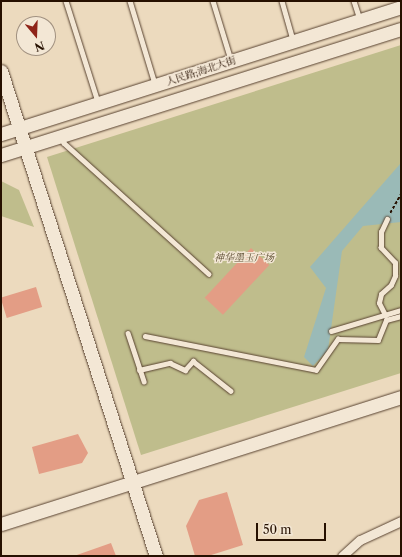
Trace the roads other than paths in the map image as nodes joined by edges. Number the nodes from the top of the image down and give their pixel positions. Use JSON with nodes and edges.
{"nodes":[{"id":1,"x":66,"y":1,"type":"edge"},
{"id":2,"x":130,"y":1,"type":"edge"},
{"id":3,"x":213,"y":1,"type":"edge"},
{"id":4,"x":282,"y":1,"type":"edge"},
{"id":5,"x":354,"y":1,"type":"edge"},
{"id":6,"x":401,"y":7,"type":"edge"},
{"id":7,"x":360,"y":20,"type":"junction"},
{"id":8,"x":401,"y":29,"type":"edge"},
{"id":9,"x":294,"y":41,"type":"junction"},
{"id":10,"x":232,"y":61,"type":"junction"},
{"id":11,"x":1,"y":71,"type":"edge"},
{"id":12,"x":156,"y":85,"type":"junction"},
{"id":13,"x":98,"y":104,"type":"junction"},
{"id":14,"x":19,"y":129,"type":"junction"},
{"id":15,"x":1,"y":134,"type":"edge"},
{"id":16,"x":61,"y":136,"type":"junction"},
{"id":17,"x":25,"y":148,"type":"junction"},
{"id":18,"x":1,"y":155,"type":"edge"},
{"id":19,"x":387,"y":219,"type":"road end"},
{"id":20,"x":208,"y":274,"type":"dead end"},
{"id":21,"x":401,"y":310,"type":"edge"},
{"id":22,"x":385,"y":315,"type":"junction"},
{"id":23,"x":401,"y":316,"type":"edge"},
{"id":24,"x":331,"y":331,"type":"dead end"},
{"id":25,"x":128,"y":333,"type":"dead end"},
{"id":26,"x":145,"y":336,"type":"dead end"},
{"id":27,"x":140,"y":370,"type":"junction"},
{"id":28,"x":144,"y":381,"type":"dead end"},
{"id":29,"x":231,"y":391,"type":"dead end"},
{"id":30,"x":401,"y":397,"type":"edge"},
{"id":31,"x":401,"y":404,"type":"edge"},
{"id":32,"x":133,"y":484,"type":"junction"},
{"id":33,"x":401,"y":521,"type":"edge"},
{"id":34,"x":1,"y":524,"type":"edge"},
{"id":35,"x":1,"y":530,"type":"edge"},
{"id":36,"x":156,"y":556,"type":"edge"},
{"id":37,"x":342,"y":556,"type":"edge"}],
"edges":[{"from":1,"to":13,"type":"lane"},
{"from":2,"to":12,"type":"lane"},
{"from":3,"to":10,"type":"lane"},
{"from":4,"to":9,"type":"lane"},
{"from":5,"to":7,"type":"lane"},
{"from":6,"to":7,"type":"street","name":"人民路;海北大街"},
{"from":7,"to":9,"type":"street","name":"人民路;海北大街"},
{"from":8,"to":16,"type":"street","name":"人民路;海北大街"},
{"from":9,"to":10,"type":"street","name":"人民路;海北大街"},
{"from":10,"to":12,"type":"street","name":"人民路;海北大街"},
{"from":11,"to":14,"type":"street"},
{"from":12,"to":13,"type":"street","name":"人民路;海北大街"},
{"from":13,"to":14,"type":"street","name":"人民路;海北大街"},
{"from":14,"to":15,"type":"street","name":"人民路;海北大街"},
{"from":14,"to":17,"type":"street"},
{"from":16,"to":17,"type":"street","name":"人民路;海北大街"},
{"from":16,"to":20,"type":"lane"},
{"from":17,"to":18,"type":"street","name":"人民路;海北大街"},
{"from":17,"to":32,"type":"street"},
{"from":19,"to":22,"type":"lane"},
{"from":21,"to":22,"type":"lane"},
{"from":22,"to":24,"type":"lane"},
{"from":23,"to":26,"type":"lane"},
{"from":25,"to":27,"type":"lane"},
{"from":27,"to":28,"type":"lane"},
{"from":27,"to":29,"type":"lane"},
{"from":30,"to":32,"type":"street"},
{"from":31,"to":32,"type":"street"},
{"from":32,"to":34,"type":"street"},
{"from":32,"to":35,"type":"street"},
{"from":32,"to":36,"type":"street"},
{"from":33,"to":37,"type":"street"}]}
